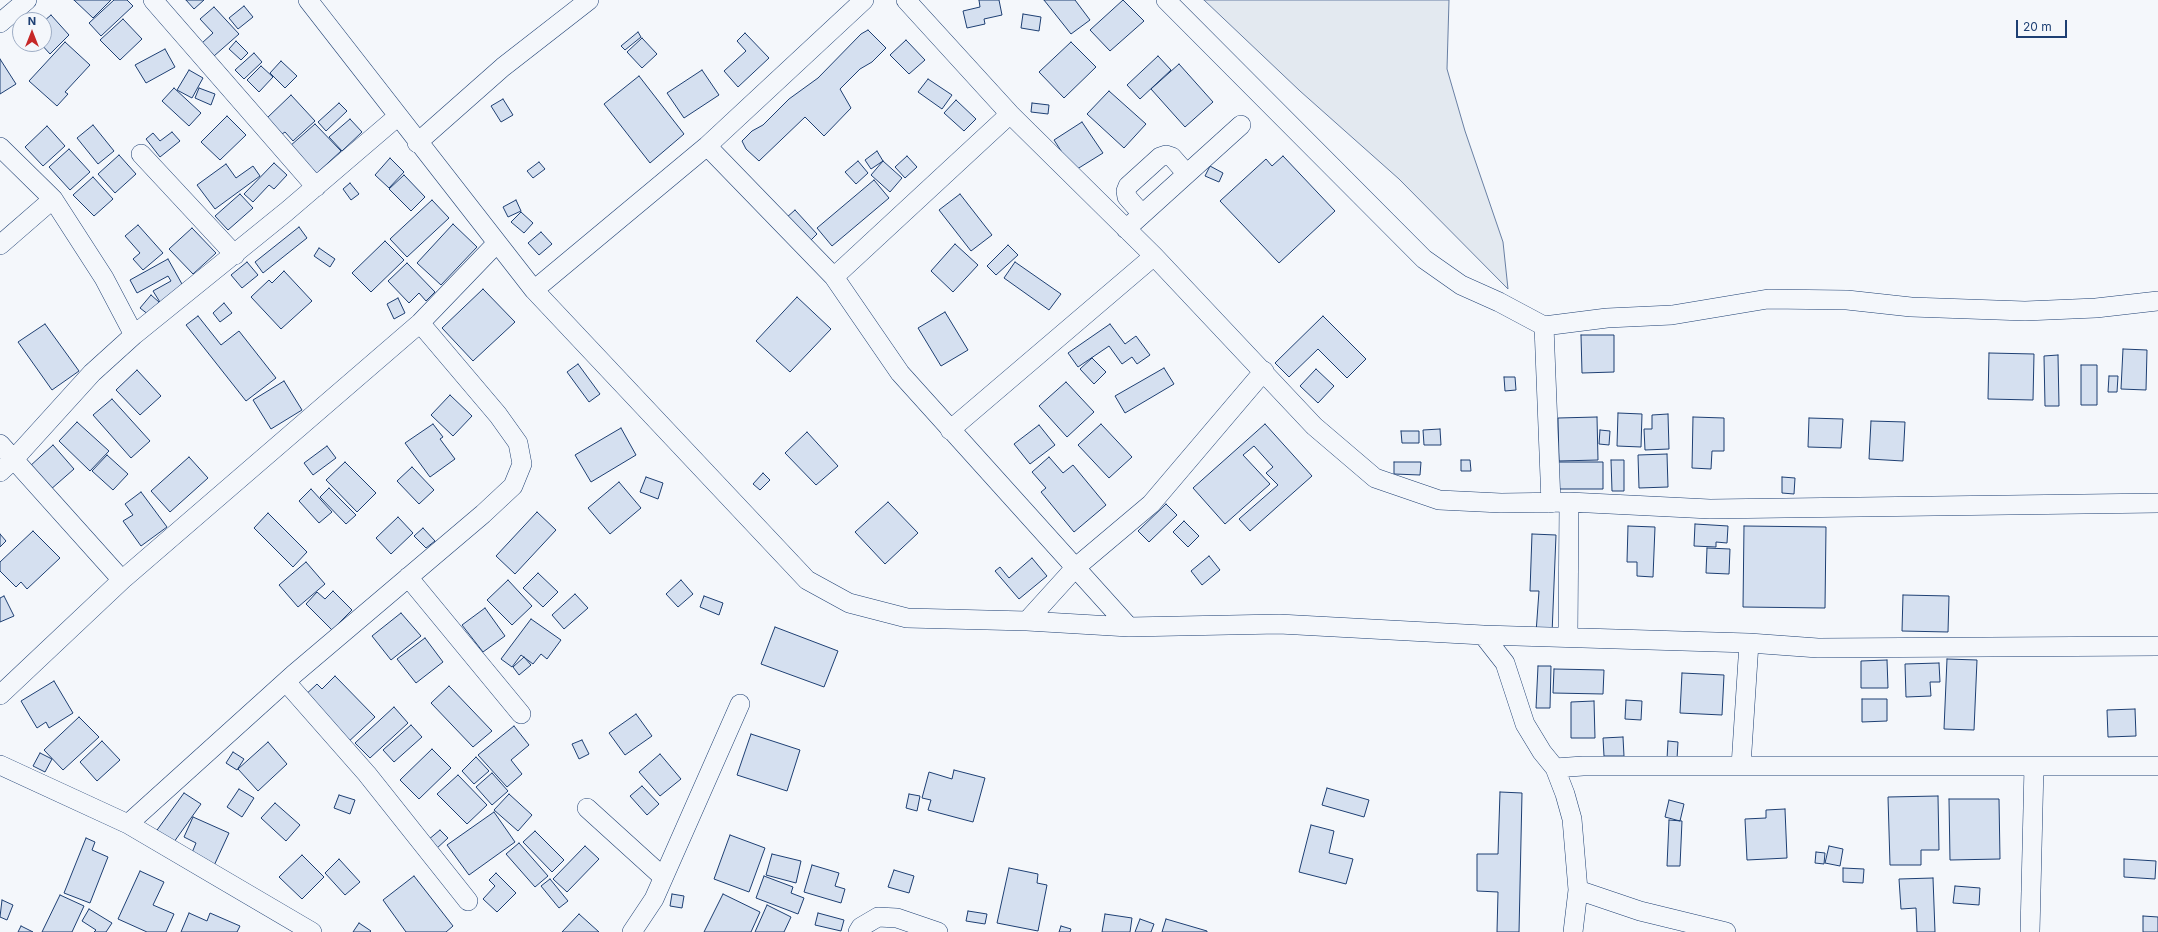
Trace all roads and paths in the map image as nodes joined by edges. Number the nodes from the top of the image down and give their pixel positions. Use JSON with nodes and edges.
{"nodes":[{"id":1,"x":27,"y":0,"type":"edge"},
{"id":2,"x":153,"y":0,"type":"edge"},
{"id":3,"x":308,"y":0,"type":"edge"},
{"id":4,"x":589,"y":0,"type":"edge"},
{"id":5,"x":864,"y":0,"type":"edge"},
{"id":6,"x":906,"y":0,"type":"edge"},
{"id":7,"x":1166,"y":0,"type":"edge"},
{"id":8,"x":0,"y":23,"type":"edge"},
{"id":9,"x":1010,"y":114,"type":"junction"},
{"id":10,"x":397,"y":117,"type":"junction"},
{"id":11,"x":1241,"y":125,"type":"dead end"},
{"id":12,"x":417,"y":142,"type":"junction"},
{"id":13,"x":707,"y":146,"type":"junction"},
{"id":14,"x":0,"y":147,"type":"edge"},
{"id":15,"x":141,"y":154,"type":"dead end"},
{"id":16,"x":1186,"y":173,"type":"junction"},
{"id":17,"x":316,"y":187,"type":"junction"},
{"id":18,"x":54,"y":199,"type":"junction"},
{"id":19,"x":1141,"y":213,"type":"junction"},
{"id":20,"x":1126,"y":229,"type":"junction"},
{"id":21,"x":496,"y":244,"type":"junction"},
{"id":22,"x":0,"y":245,"type":"edge"},
{"id":23,"x":235,"y":255,"type":"junction"},
{"id":24,"x":1154,"y":256,"type":"junction"},
{"id":25,"x":834,"y":277,"type":"junction"},
{"id":26,"x":534,"y":290,"type":"junction"},
{"id":27,"x":2158,"y":301,"type":"edge"},
{"id":28,"x":420,"y":323,"type":"junction"},
{"id":29,"x":1544,"y":326,"type":"junction"},
{"id":30,"x":134,"y":335,"type":"junction"},
{"id":31,"x":1264,"y":371,"type":"junction"},
{"id":32,"x":950,"y":430,"type":"junction"},
{"id":33,"x":0,"y":444,"type":"edge"},
{"id":34,"x":14,"y":459,"type":"junction"},
{"id":35,"x":0,"y":472,"type":"edge"},
{"id":36,"x":1560,"y":503,"type":"junction"},
{"id":37,"x":2158,"y":503,"type":"edge"},
{"id":38,"x":1075,"y":568,"type":"junction"},
{"id":39,"x":408,"y":577,"type":"junction"},
{"id":40,"x":122,"y":580,"type":"junction"},
{"id":41,"x":1027,"y":621,"type":"junction"},
{"id":42,"x":1129,"y":628,"type":"junction"},
{"id":43,"x":1483,"y":634,"type":"junction"},
{"id":44,"x":1568,"y":637,"type":"junction"},
{"id":45,"x":1749,"y":644,"type":"junction"},
{"id":46,"x":2158,"y":646,"type":"edge"},
{"id":47,"x":286,"y":682,"type":"junction"},
{"id":48,"x":0,"y":695,"type":"edge"},
{"id":49,"x":740,"y":704,"type":"dead end"},
{"id":50,"x":521,"y":714,"type":"dead end"},
{"id":51,"x":0,"y":765,"type":"edge"},
{"id":52,"x":1741,"y":766,"type":"junction"},
{"id":53,"x":2034,"y":766,"type":"junction"},
{"id":54,"x":2158,"y":766,"type":"edge"},
{"id":55,"x":1555,"y":768,"type":"junction"},
{"id":56,"x":587,"y":808,"type":"dead end"},
{"id":57,"x":128,"y":824,"type":"junction"},
{"id":58,"x":663,"y":877,"type":"junction"},
{"id":59,"x":1578,"y":890,"type":"junction"},
{"id":60,"x":468,"y":901,"type":"dead end"},
{"id":61,"x":312,"y":932,"type":"edge"},
{"id":62,"x":632,"y":932,"type":"edge"},
{"id":63,"x":858,"y":932,"type":"edge"},
{"id":64,"x":938,"y":932,"type":"edge"},
{"id":65,"x":1573,"y":932,"type":"edge"},
{"id":66,"x":1726,"y":932,"type":"edge"},
{"id":67,"x":2030,"y":932,"type":"edge"}],
"edges":[{"from":1,"to":8,"type":"street"},
{"from":2,"to":17,"type":"street"},
{"from":3,"to":10,"type":"street"},
{"from":4,"to":12,"type":"street"},
{"from":5,"to":13,"type":"street"},
{"from":6,"to":9,"type":"street"},
{"from":7,"to":29,"type":"street"},
{"from":9,"to":20,"type":"street"},
{"from":9,"to":25,"type":"street"},
{"from":10,"to":12,"type":"street"},
{"from":10,"to":17,"type":"street"},
{"from":11,"to":16,"type":"street"},
{"from":12,"to":21,"type":"street"},
{"from":13,"to":25,"type":"street"},
{"from":13,"to":26,"type":"street"},
{"from":14,"to":18,"type":"street"},
{"from":15,"to":23,"type":"street"},
{"from":16,"to":19,"type":"street"},
{"from":16,"to":19,"type":"street"},
{"from":17,"to":23,"type":"street"},
{"from":18,"to":22,"type":"street"},
{"from":18,"to":30,"type":"street"},
{"from":19,"to":20,"type":"street"},
{"from":20,"to":24,"type":"street"},
{"from":21,"to":26,"type":"street"},
{"from":21,"to":28,"type":"street"},
{"from":23,"to":30,"type":"street"},
{"from":24,"to":31,"type":"street"},
{"from":24,"to":32,"type":"street"},
{"from":25,"to":32,"type":"street"},
{"from":26,"to":41,"type":"street"},
{"from":27,"to":29,"type":"street"},
{"from":28,"to":39,"type":"street"},
{"from":28,"to":40,"type":"street"},
{"from":29,"to":36,"type":"street"},
{"from":30,"to":34,"type":"street"},
{"from":31,"to":36,"type":"street"},
{"from":31,"to":38,"type":"street"},
{"from":32,"to":38,"type":"street"},
{"from":33,"to":34,"type":"street"},
{"from":34,"to":35,"type":"street"},
{"from":34,"to":40,"type":"street"},
{"from":36,"to":37,"type":"street"},
{"from":36,"to":44,"type":"street"},
{"from":38,"to":41,"type":"street"},
{"from":38,"to":42,"type":"street"},
{"from":39,"to":47,"type":"street"},
{"from":39,"to":50,"type":"street"},
{"from":40,"to":48,"type":"street"},
{"from":41,"to":42,"type":"street"},
{"from":42,"to":43,"type":"street"},
{"from":43,"to":44,"type":"street"},
{"from":43,"to":55,"type":"street"},
{"from":44,"to":45,"type":"street"},
{"from":45,"to":46,"type":"street"},
{"from":45,"to":52,"type":"street"},
{"from":47,"to":57,"type":"street"},
{"from":47,"to":60,"type":"street"},
{"from":49,"to":58,"type":"street"},
{"from":51,"to":57,"type":"street"},
{"from":52,"to":53,"type":"street"},
{"from":52,"to":55,"type":"street"},
{"from":53,"to":54,"type":"street"},
{"from":53,"to":67,"type":"street"},
{"from":55,"to":59,"type":"street"},
{"from":56,"to":58,"type":"street"},
{"from":57,"to":61,"type":"street"},
{"from":58,"to":62,"type":"street"},
{"from":59,"to":65,"type":"street"},
{"from":59,"to":66,"type":"street"},
{"from":63,"to":64,"type":"street"}]}
